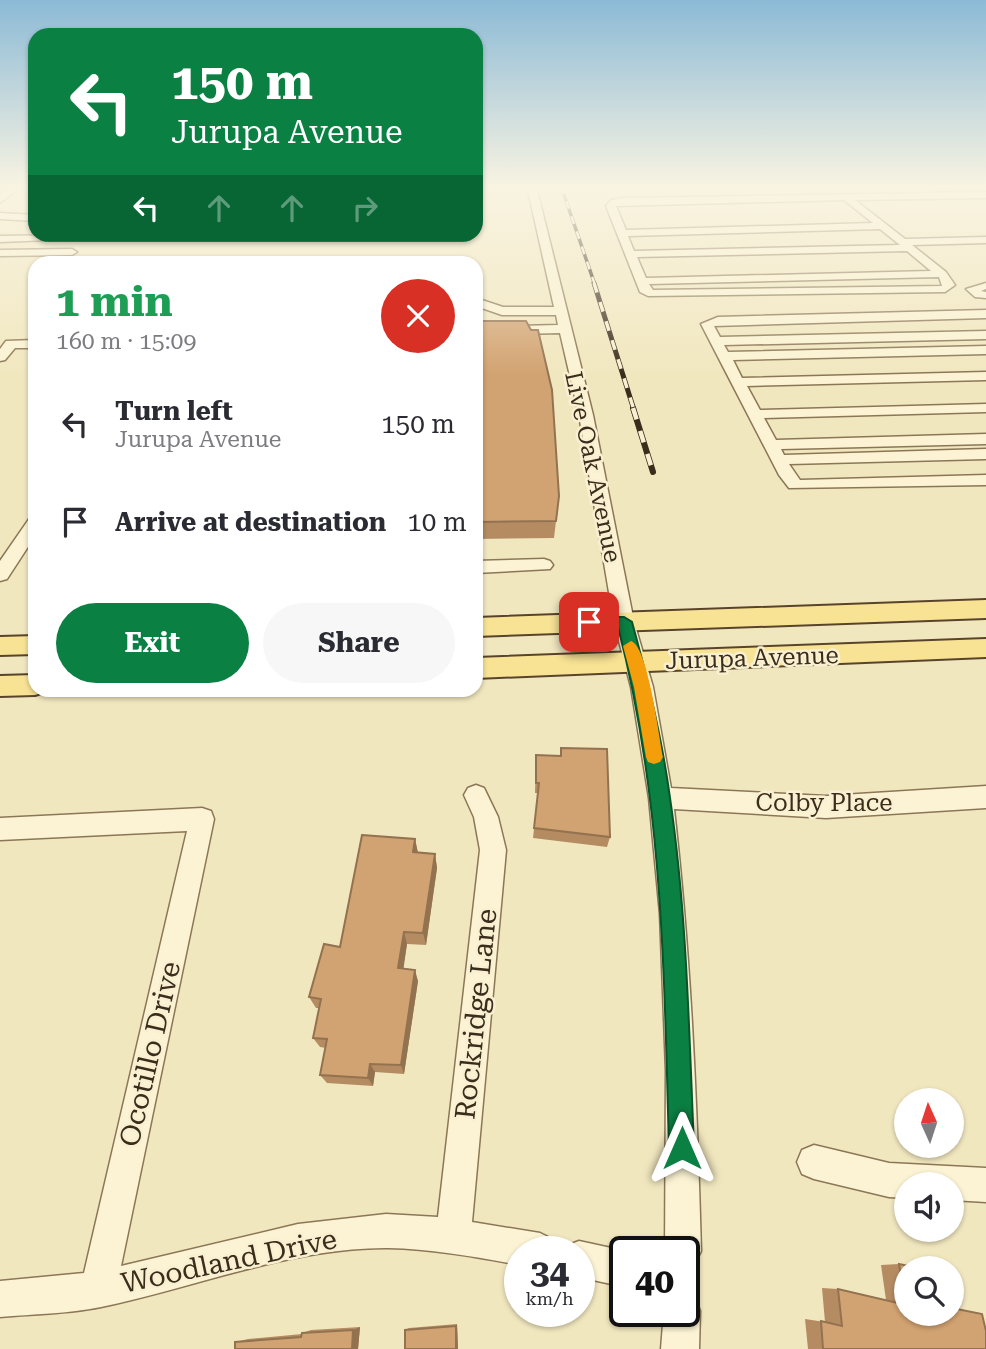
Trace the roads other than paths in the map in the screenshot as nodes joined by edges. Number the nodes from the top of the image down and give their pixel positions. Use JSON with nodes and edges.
{"nodes":[{"id":1,"x":546,"y":249,"type":"edge"},
{"id":2,"x":629,"y":249,"type":"edge"},
{"id":3,"x":757,"y":249,"type":"edge"},
{"id":4,"x":912,"y":249,"type":"edge"},
{"id":5,"x":72,"y":252,"type":"dead end"},
{"id":6,"x":0,"y":253,"type":"edge"},
{"id":7,"x":631,"y":254,"type":"junction"},
{"id":8,"x":926,"y":260,"type":"junction"},
{"id":9,"x":899,"y":261,"type":"dead end"},
{"id":10,"x":636,"y":267,"type":"junction"},
{"id":11,"x":650,"y":267,"type":"dead end"},
{"id":12,"x":986,"y":286,"type":"edge"},
{"id":13,"x":986,"y":295,"type":"edge"},
{"id":14,"x":483,"y":304,"type":"edge"},
{"id":15,"x":560,"y":311,"type":"junction"},
{"id":16,"x":986,"y":314,"type":"edge"},
{"id":17,"x":986,"y":323,"type":"edge"},
{"id":18,"x":563,"y":330,"type":"junction"},
{"id":19,"x":483,"y":331,"type":"edge"},
{"id":20,"x":714,"y":335,"type":"junction"},
{"id":21,"x":986,"y":335,"type":"edge"},
{"id":22,"x":28,"y":344,"type":"edge"},
{"id":23,"x":986,"y":350,"type":"edge"},
{"id":24,"x":0,"y":358,"type":"edge"},
{"id":25,"x":986,"y":362,"type":"edge"},
{"id":26,"x":735,"y":376,"type":"junction"},
{"id":27,"x":986,"y":376,"type":"edge"},
{"id":28,"x":986,"y":390,"type":"edge"},
{"id":29,"x":986,"y":408,"type":"edge"},
{"id":30,"x":758,"y":421,"type":"junction"},
{"id":31,"x":986,"y":421,"type":"edge"},
{"id":32,"x":986,"y":439,"type":"edge"},
{"id":33,"x":771,"y":445,"type":"junction"},
{"id":34,"x":986,"y":454,"type":"edge"},
{"id":35,"x":779,"y":460,"type":"junction"},
{"id":36,"x":986,"y":480,"type":"edge"},
{"id":37,"x":28,"y":533,"type":"edge"},
{"id":38,"x":544,"y":565,"type":"dead end"},
{"id":39,"x":483,"y":567,"type":"edge"},
{"id":40,"x":0,"y":575,"type":"edge"},
{"id":41,"x":986,"y":609,"type":"edge"},
{"id":42,"x":624,"y":622,"type":"junction"},
{"id":43,"x":483,"y":627,"type":"edge"},
{"id":44,"x":28,"y":645,"type":"edge"},
{"id":45,"x":0,"y":646,"type":"edge"},
{"id":46,"x":986,"y":648,"type":"edge"},
{"id":47,"x":635,"y":662,"type":"junction"},
{"id":48,"x":483,"y":668,"type":"edge"},
{"id":49,"x":28,"y":685,"type":"edge"},
{"id":50,"x":0,"y":686,"type":"edge"},
{"id":51,"x":476,"y":794,"type":"dead end"},
{"id":52,"x":986,"y":797,"type":"edge"},
{"id":53,"x":661,"y":798,"type":"junction"},
{"id":54,"x":0,"y":829,"type":"edge"},
{"id":55,"x":814,"y":1163,"type":"dead end"},
{"id":56,"x":986,"y":1185,"type":"edge"},
{"id":57,"x":453,"y":1236,"type":"junction"},
{"id":58,"x":683,"y":1236,"type":"edge"},
{"id":59,"x":504,"y":1245,"type":"edge"},
{"id":60,"x":98,"y":1290,"type":"junction"},
{"id":61,"x":0,"y":1298,"type":"edge"},
{"id":62,"x":681,"y":1327,"type":"edge"},
{"id":63,"x":680,"y":1349,"type":"edge"}],
"edges":[{"from":1,"to":15,"type":"street","name":"Live Oak Avenue"},
{"from":2,"to":7,"type":"street"},
{"from":3,"to":7,"type":"street"},
{"from":4,"to":8,"type":"street"},
{"from":5,"to":6,"type":"street"},
{"from":7,"to":10,"type":"street"},
{"from":8,"to":9,"type":"street"},
{"from":8,"to":10,"type":"street"},
{"from":10,"to":11,"type":"street"},
{"from":12,"to":13,"type":"street"},
{"from":14,"to":15,"type":"street"},
{"from":15,"to":18,"type":"street","name":"Live Oak Avenue"},
{"from":16,"to":20,"type":"street"},
{"from":17,"to":20,"type":"street"},
{"from":18,"to":19,"type":"street"},
{"from":18,"to":42,"type":"street","name":"Live Oak Avenue"},
{"from":20,"to":21,"type":"street"},
{"from":20,"to":26,"type":"street"},
{"from":22,"to":24,"type":"street"},
{"from":23,"to":26,"type":"street"},
{"from":25,"to":26,"type":"street"},
{"from":26,"to":27,"type":"street"},
{"from":26,"to":28,"type":"street"},
{"from":26,"to":30,"type":"street"},
{"from":29,"to":30,"type":"street"},
{"from":30,"to":31,"type":"street"},
{"from":30,"to":33,"type":"street"},
{"from":32,"to":33,"type":"street"},
{"from":33,"to":35,"type":"street"},
{"from":34,"to":35,"type":"street"},
{"from":35,"to":36,"type":"street"},
{"from":37,"to":40,"type":"street"},
{"from":38,"to":39,"type":"street"},
{"from":41,"to":42,"type":"main road","name":"Jurupa Avenue"},
{"from":42,"to":43,"type":"main road","name":"Jurupa Avenue"},
{"from":42,"to":47,"type":"street","name":"Live Oak Avenue"},
{"from":44,"to":45,"type":"main road"},
{"from":46,"to":47,"type":"main road","name":"Jurupa Avenue"},
{"from":47,"to":48,"type":"main road","name":"Jurupa Avenue"},
{"from":47,"to":53,"type":"street","name":"Live Oak Avenue"},
{"from":49,"to":50,"type":"main road"},
{"from":51,"to":57,"type":"street","name":"Rockridge Lane"},
{"from":52,"to":53,"type":"street","name":"Colby Place"},
{"from":53,"to":58,"type":"street","name":"Live Oak Avenue"},
{"from":54,"to":60,"type":"street","name":"Ocotillo Drive"},
{"from":55,"to":56,"type":"street"},
{"from":57,"to":59,"type":"street","name":"Woodland Drive"},
{"from":57,"to":60,"type":"street","name":"Woodland Drive"},
{"from":60,"to":61,"type":"street","name":"Woodland Drive"},
{"from":62,"to":63,"type":"street"}]}
